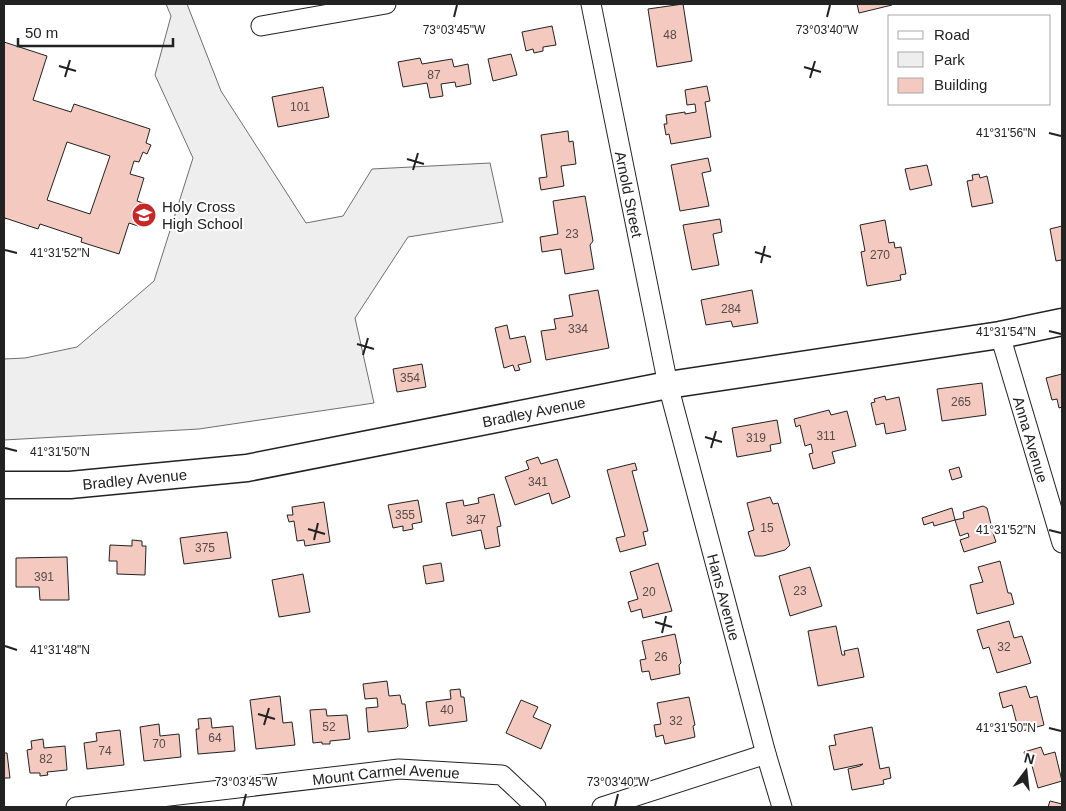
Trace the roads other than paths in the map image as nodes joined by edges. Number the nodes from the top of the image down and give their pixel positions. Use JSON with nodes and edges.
{"nodes":[{"id":1,"x":386,"y":4,"type":"edge"},
{"id":2,"x":591,"y":4,"type":"edge"},
{"id":3,"x":261,"y":26,"type":"dead end"},
{"id":4,"x":1062,"y":322,"type":"edge"},
{"id":5,"x":1000,"y":335,"type":"junction"},
{"id":6,"x":668,"y":385,"type":"junction"},
{"id":7,"x":4,"y":485,"type":"edge"},
{"id":8,"x":1062,"y":543,"type":"edge"},
{"id":9,"x":766,"y":754,"type":"junction"},
{"id":10,"x":76,"y":807,"type":"edge"},
{"id":11,"x":536,"y":807,"type":"edge"},
{"id":12,"x":602,"y":807,"type":"edge"},
{"id":13,"x":782,"y":807,"type":"edge"}],
"edges":[{"from":1,"to":3,"type":"street"},
{"from":2,"to":6,"type":"street","name":"Arnold Street"},
{"from":4,"to":5,"type":"street","name":"Bradley Avenue"},
{"from":5,"to":6,"type":"street","name":"Bradley Avenue"},
{"from":5,"to":8,"type":"street","name":"Anna Avenue"},
{"from":6,"to":7,"type":"street","name":"Bradley Avenue"},
{"from":6,"to":9,"type":"street","name":"Hans Avenue"},
{"from":9,"to":12,"type":"street"},
{"from":9,"to":13,"type":"street","name":"Hans Avenue"},
{"from":10,"to":11,"type":"street","name":"Mount Carmel Avenue"}]}
